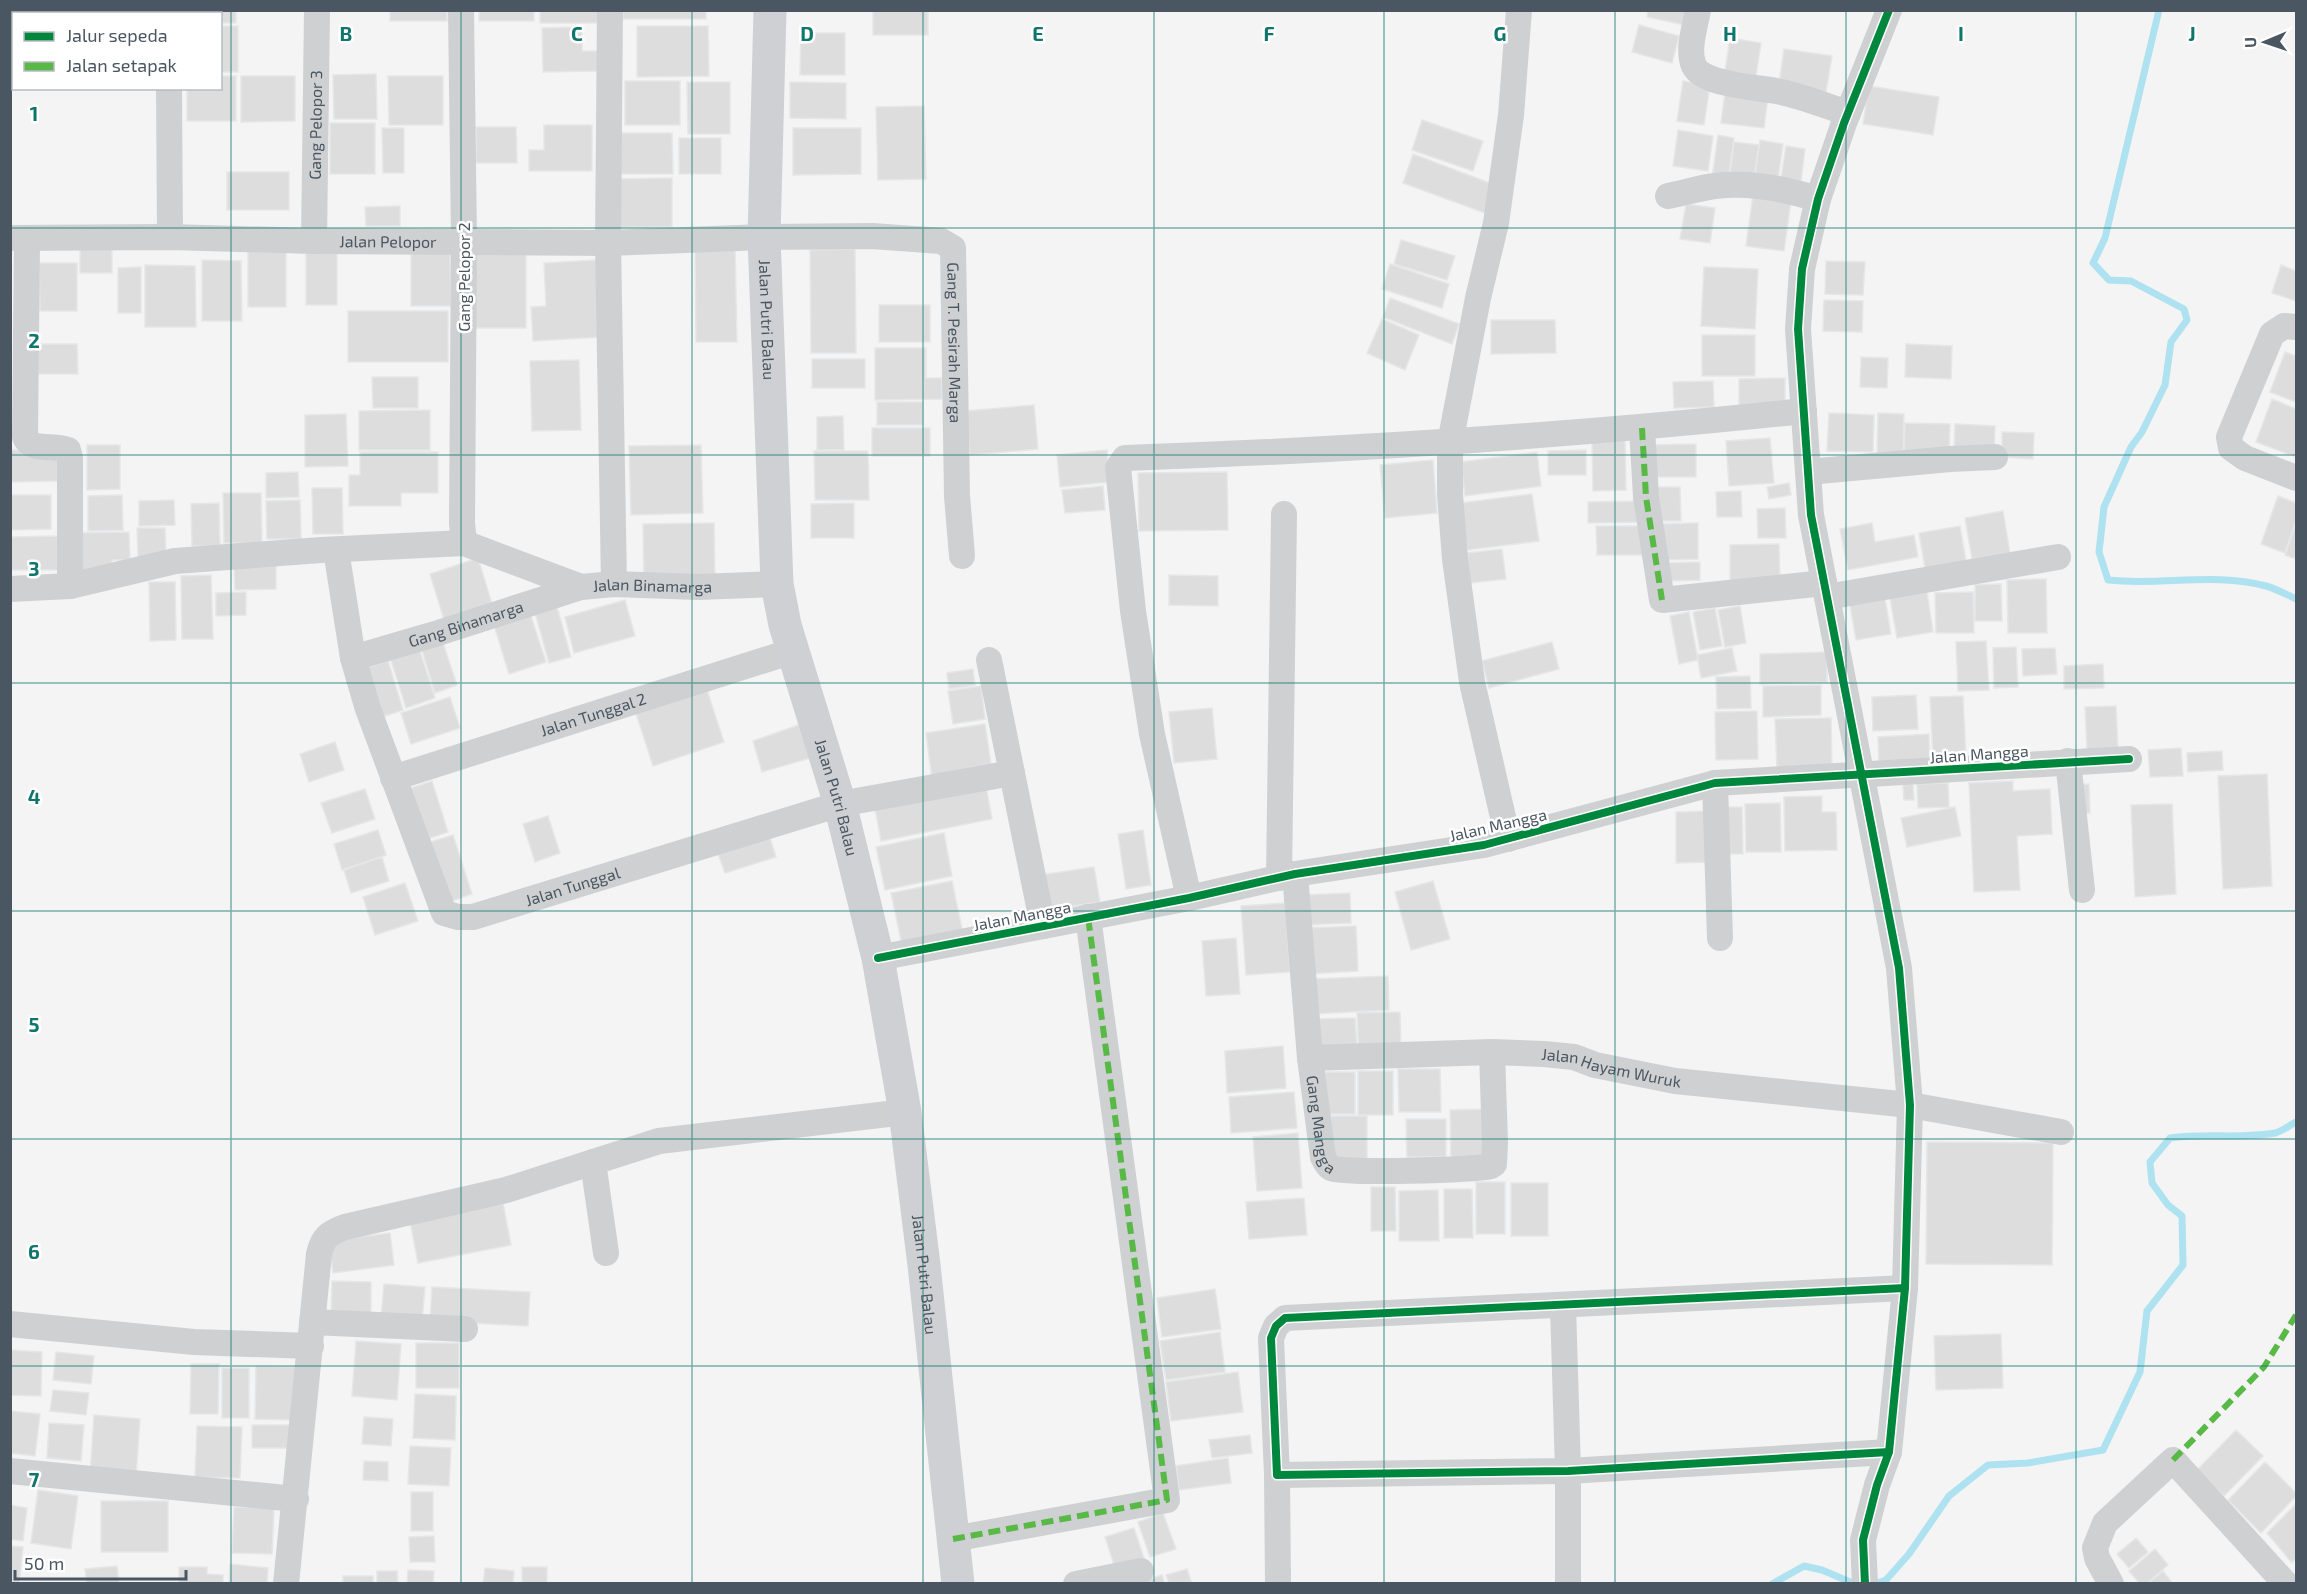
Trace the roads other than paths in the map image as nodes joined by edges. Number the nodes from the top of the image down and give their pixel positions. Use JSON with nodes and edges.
{"nodes":[{"id":1,"x":317,"y":10,"type":"edge"},
{"id":2,"x":461,"y":10,"type":"edge"},
{"id":3,"x":610,"y":10,"type":"edge"},
{"id":4,"x":770,"y":10,"type":"edge"},
{"id":5,"x":1519,"y":10,"type":"edge"},
{"id":6,"x":1698,"y":10,"type":"edge"},
{"id":7,"x":1889,"y":10,"type":"edge"},
{"id":8,"x":169,"y":90,"type":"edge"},
{"id":9,"x":1848,"y":113,"type":"junction"},
{"id":10,"x":1668,"y":196,"type":"dead end"},
{"id":11,"x":1818,"y":199,"type":"junction"},
{"id":12,"x":170,"y":237,"type":"junction"},
{"id":13,"x":764,"y":237,"type":"junction"},
{"id":14,"x":19,"y":238,"type":"edge"},
{"id":15,"x":314,"y":241,"type":"junction"},
{"id":16,"x":464,"y":241,"type":"junction"},
{"id":17,"x":608,"y":243,"type":"junction"},
{"id":18,"x":2296,"y":327,"type":"edge"},
{"id":19,"x":1804,"y":411,"type":"junction"},
{"id":20,"x":1642,"y":428,"type":"junction"},
{"id":21,"x":1450,"y":443,"type":"junction"},
{"id":22,"x":1995,"y":457,"type":"dead end"},
{"id":23,"x":1808,"y":472,"type":"junction"},
{"id":24,"x":2296,"y":478,"type":"edge"},
{"id":25,"x":1284,"y":514,"type":"dead end"},
{"id":26,"x":464,"y":543,"type":"junction"},
{"id":27,"x":336,"y":550,"type":"junction"},
{"id":28,"x":962,"y":556,"type":"dead end"},
{"id":29,"x":2058,"y":558,"type":"dead end"},
{"id":30,"x":614,"y":584,"type":"junction"},
{"id":31,"x":777,"y":584,"type":"junction"},
{"id":32,"x":70,"y":586,"type":"junction"},
{"id":33,"x":581,"y":587,"type":"junction"},
{"id":34,"x":10,"y":589,"type":"edge"},
{"id":35,"x":1825,"y":590,"type":"junction"},
{"id":36,"x":793,"y":651,"type":"junction"},
{"id":37,"x":353,"y":658,"type":"junction"},
{"id":38,"x":989,"y":660,"type":"dead end"},
{"id":39,"x":2129,"y":759,"type":"dead end"},
{"id":40,"x":2068,"y":761,"type":"junction"},
{"id":41,"x":1012,"y":773,"type":"junction"},
{"id":42,"x":1862,"y":774,"type":"junction"},
{"id":43,"x":393,"y":778,"type":"junction"},
{"id":44,"x":1714,"y":783,"type":"junction"},
{"id":45,"x":840,"y":804,"type":"junction"},
{"id":46,"x":1508,"y":839,"type":"junction"},
{"id":47,"x":1287,"y":876,"type":"junction"},
{"id":48,"x":2082,"y":890,"type":"dead end"},
{"id":49,"x":1189,"y":898,"type":"junction"},
{"id":50,"x":1088,"y":917,"type":"junction"},
{"id":51,"x":1043,"y":926,"type":"junction"},
{"id":52,"x":1720,"y":938,"type":"dead end"},
{"id":53,"x":878,"y":958,"type":"junction"},
{"id":54,"x":1492,"y":1052,"type":"junction"},
{"id":55,"x":1310,"y":1058,"type":"junction"},
{"id":56,"x":1910,"y":1105,"type":"junction"},
{"id":57,"x":905,"y":1112,"type":"junction"},
{"id":58,"x":2061,"y":1132,"type":"dead end"},
{"id":59,"x":593,"y":1162,"type":"junction"},
{"id":60,"x":606,"y":1253,"type":"dead end"},
{"id":61,"x":1905,"y":1288,"type":"junction"},
{"id":62,"x":1563,"y":1306,"type":"junction"},
{"id":63,"x":10,"y":1324,"type":"edge"},
{"id":64,"x":465,"y":1329,"type":"dead end"},
{"id":65,"x":312,"y":1334,"type":"junction"},
{"id":66,"x":1889,"y":1452,"type":"junction"},
{"id":67,"x":10,"y":1471,"type":"edge"},
{"id":68,"x":1568,"y":1471,"type":"junction"},
{"id":69,"x":1277,"y":1475,"type":"junction"},
{"id":70,"x":296,"y":1498,"type":"junction"},
{"id":71,"x":952,"y":1539,"type":"junction"},
{"id":72,"x":1141,"y":1571,"type":"dead end"},
{"id":73,"x":1864,"y":1578,"type":"edge"},
{"id":74,"x":286,"y":1584,"type":"edge"},
{"id":75,"x":958,"y":1584,"type":"edge"},
{"id":76,"x":1076,"y":1584,"type":"edge"},
{"id":77,"x":1278,"y":1584,"type":"edge"},
{"id":78,"x":1568,"y":1584,"type":"edge"},
{"id":79,"x":2111,"y":1584,"type":"edge"},
{"id":80,"x":2286,"y":1584,"type":"edge"}],
"edges":[{"from":1,"to":15,"type":"street","name":"Gang Pelopor 3"},
{"from":2,"to":16,"type":"street","name":"Gang Pelopor 2"},
{"from":3,"to":17,"type":"street"},
{"from":4,"to":13,"type":"main road","name":"Jalan Putri Balau"},
{"from":5,"to":21,"type":"street"},
{"from":6,"to":9,"type":"street"},
{"from":7,"to":9,"type":"street"},
{"from":8,"to":12,"type":"street"},
{"from":9,"to":11,"type":"street"},
{"from":10,"to":11,"type":"street"},
{"from":11,"to":19,"type":"street"},
{"from":12,"to":14,"type":"street","name":"Jalan Pelopor"},
{"from":12,"to":15,"type":"street","name":"Jalan Pelopor"},
{"from":13,"to":17,"type":"street","name":"Jalan Pelopor"},
{"from":13,"to":28,"type":"street","name":"Gang T. Pesirah Marga"},
{"from":13,"to":31,"type":"main road","name":"Jalan Putri Balau"},
{"from":14,"to":32,"type":"street"},
{"from":15,"to":16,"type":"street","name":"Jalan Pelopor"},
{"from":16,"to":17,"type":"street","name":"Jalan Pelopor"},
{"from":16,"to":26,"type":"street","name":"Gang Pelopor 2"},
{"from":17,"to":30,"type":"street"},
{"from":18,"to":24,"type":"street"},
{"from":19,"to":20,"type":"street"},
{"from":19,"to":23,"type":"street"},
{"from":20,"to":21,"type":"street"},
{"from":20,"to":35,"type":"street"},
{"from":21,"to":46,"type":"street"},
{"from":21,"to":49,"type":"street"},
{"from":22,"to":23,"type":"street"},
{"from":23,"to":35,"type":"street"},
{"from":25,"to":47,"type":"street","name":"Gang Mangga"},
{"from":26,"to":27,"type":"street"},
{"from":26,"to":33,"type":"street","name":"Jalan Binamarga"},
{"from":27,"to":32,"type":"street"},
{"from":27,"to":37,"type":"street"},
{"from":29,"to":35,"type":"street"},
{"from":30,"to":31,"type":"street","name":"Jalan Binamarga"},
{"from":30,"to":33,"type":"street","name":"Jalan Binamarga"},
{"from":31,"to":36,"type":"main road","name":"Jalan Putri Balau"},
{"from":32,"to":34,"type":"street"},
{"from":33,"to":37,"type":"street","name":"Gang Binamarga"},
{"from":35,"to":42,"type":"street"},
{"from":36,"to":43,"type":"street","name":"Jalan Tunggal 2"},
{"from":36,"to":45,"type":"main road","name":"Jalan Putri Balau"},
{"from":37,"to":43,"type":"street"},
{"from":38,"to":41,"type":"street"},
{"from":39,"to":40,"type":"street","name":"Jalan Mangga"},
{"from":40,"to":42,"type":"street","name":"Jalan Mangga"},
{"from":40,"to":48,"type":"street"},
{"from":41,"to":45,"type":"street"},
{"from":41,"to":51,"type":"street"},
{"from":42,"to":44,"type":"street","name":"Jalan Mangga"},
{"from":42,"to":56,"type":"street"},
{"from":43,"to":45,"type":"street","name":"Jalan Tunggal"},
{"from":44,"to":46,"type":"street","name":"Jalan Mangga"},
{"from":44,"to":52,"type":"street"},
{"from":45,"to":53,"type":"main road","name":"Jalan Putri Balau"},
{"from":46,"to":47,"type":"street","name":"Jalan Mangga"},
{"from":47,"to":49,"type":"street","name":"Jalan Mangga"},
{"from":47,"to":55,"type":"street","name":"Gang Mangga"},
{"from":49,"to":50,"type":"street","name":"Jalan Mangga"},
{"from":50,"to":51,"type":"street","name":"Jalan Mangga"},
{"from":50,"to":71,"type":"street"},
{"from":51,"to":53,"type":"street","name":"Jalan Mangga"},
{"from":53,"to":57,"type":"main road","name":"Jalan Putri Balau"},
{"from":54,"to":55,"type":"street","name":"Jalan Hayam Wuruk"},
{"from":54,"to":55,"type":"street","name":"Gang Mangga"},
{"from":54,"to":56,"type":"street","name":"Jalan Hayam Wuruk"},
{"from":56,"to":58,"type":"street","name":"Jalan Hayam Wuruk"},
{"from":56,"to":61,"type":"street"},
{"from":57,"to":59,"type":"street"},
{"from":57,"to":71,"type":"main road","name":"Jalan Putri Balau"},
{"from":59,"to":60,"type":"street"},
{"from":59,"to":65,"type":"street"},
{"from":61,"to":62,"type":"street"},
{"from":61,"to":66,"type":"street"},
{"from":62,"to":68,"type":"street"},
{"from":62,"to":69,"type":"street"},
{"from":63,"to":65,"type":"street"},
{"from":64,"to":65,"type":"street"},
{"from":65,"to":70,"type":"street"},
{"from":66,"to":68,"type":"street"},
{"from":66,"to":73,"type":"street"},
{"from":67,"to":70,"type":"street"},
{"from":68,"to":69,"type":"street"},
{"from":68,"to":78,"type":"street"},
{"from":69,"to":77,"type":"street"},
{"from":70,"to":74,"type":"street"},
{"from":71,"to":75,"type":"main road","name":"Jalan Putri Balau"},
{"from":72,"to":76,"type":"street"},
{"from":79,"to":80,"type":"street"}]}
